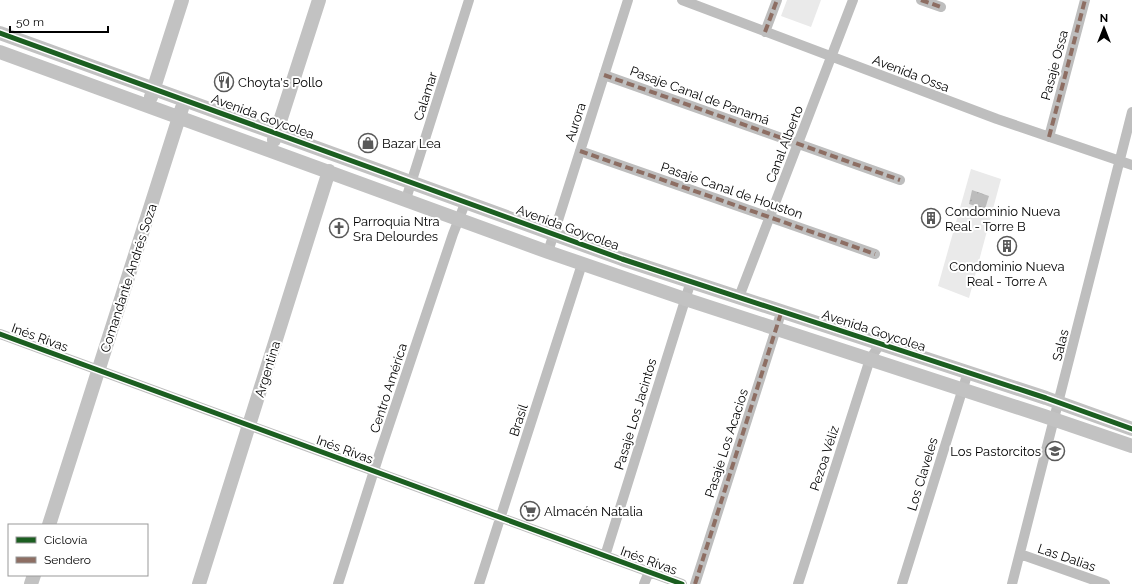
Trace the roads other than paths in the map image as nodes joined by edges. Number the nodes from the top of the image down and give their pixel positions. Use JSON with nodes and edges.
{"nodes":[{"id":1,"x":182,"y":0,"type":"edge"},
{"id":2,"x":319,"y":0,"type":"edge"},
{"id":3,"x":469,"y":0,"type":"edge"},
{"id":4,"x":628,"y":0,"type":"edge"},
{"id":5,"x":682,"y":0,"type":"edge"},
{"id":6,"x":777,"y":0,"type":"edge"},
{"id":7,"x":853,"y":0,"type":"edge"},
{"id":8,"x":921,"y":0,"type":"edge"},
{"id":9,"x":1084,"y":0,"type":"edge"},
{"id":10,"x":941,"y":7,"type":"dead end"},
{"id":11,"x":765,"y":32,"type":"junction"},
{"id":12,"x":0,"y":33,"type":"edge"},
{"id":13,"x":0,"y":52,"type":"edge"},
{"id":14,"x":831,"y":57,"type":"junction"},
{"id":15,"x":604,"y":75,"type":"junction"},
{"id":16,"x":154,"y":88,"type":"junction"},
{"id":17,"x":185,"y":99,"type":"junction"},
{"id":18,"x":148,"y":106,"type":"junction"},
{"id":19,"x":1132,"y":112,"type":"edge"},
{"id":20,"x":179,"y":117,"type":"junction"},
{"id":21,"x":277,"y":133,"type":"junction"},
{"id":22,"x":1049,"y":137,"type":"junction"},
{"id":23,"x":798,"y":144,"type":"junction"},
{"id":24,"x":271,"y":150,"type":"junction"},
{"id":25,"x":580,"y":151,"type":"junction"},
{"id":26,"x":334,"y":153,"type":"junction"},
{"id":27,"x":1120,"y":162,"type":"junction"},
{"id":28,"x":1132,"y":165,"type":"edge"},
{"id":29,"x":329,"y":171,"type":"junction"},
{"id":30,"x":900,"y":180,"type":"dead end"},
{"id":31,"x":412,"y":181,"type":"junction"},
{"id":32,"x":406,"y":200,"type":"junction"},
{"id":33,"x":466,"y":201,"type":"junction"},
{"id":34,"x":770,"y":217,"type":"junction"},
{"id":35,"x":458,"y":219,"type":"junction"},
{"id":36,"x":554,"y":233,"type":"junction"},
{"id":37,"x":548,"y":252,"type":"junction"},
{"id":38,"x":875,"y":254,"type":"dead end"},
{"id":39,"x":582,"y":264,"type":"junction"},
{"id":40,"x":691,"y":281,"type":"junction"},
{"id":41,"x":739,"y":296,"type":"junction"},
{"id":42,"x":685,"y":299,"type":"junction"},
{"id":43,"x":782,"y":310,"type":"junction"},
{"id":44,"x":776,"y":329,"type":"junction"},
{"id":45,"x":0,"y":334,"type":"edge"},
{"id":46,"x":881,"y":343,"type":"junction"},
{"id":47,"x":870,"y":359,"type":"junction"},
{"id":48,"x":98,"y":370,"type":"junction"},
{"id":49,"x":968,"y":372,"type":"junction"},
{"id":50,"x":962,"y":389,"type":"junction"},
{"id":51,"x":1058,"y":402,"type":"junction"},
{"id":52,"x":1054,"y":419,"type":"junction"},
{"id":53,"x":250,"y":426,"type":"junction"},
{"id":54,"x":1132,"y":429,"type":"edge"},
{"id":55,"x":1132,"y":446,"type":"edge"},
{"id":56,"x":374,"y":471,"type":"junction"},
{"id":57,"x":500,"y":517,"type":"junction"},
{"id":58,"x":49,"y":524,"type":"edge"},
{"id":59,"x":1020,"y":554,"type":"junction"},
{"id":60,"x":605,"y":556,"type":"junction"},
{"id":61,"x":649,"y":572,"type":"junction"},
{"id":62,"x":199,"y":584,"type":"edge"},
{"id":63,"x":338,"y":584,"type":"edge"},
{"id":64,"x":479,"y":584,"type":"edge"},
{"id":65,"x":644,"y":584,"type":"edge"},
{"id":66,"x":682,"y":584,"type":"edge"},
{"id":67,"x":695,"y":584,"type":"edge"},
{"id":68,"x":798,"y":584,"type":"edge"},
{"id":69,"x":902,"y":584,"type":"edge"},
{"id":70,"x":1012,"y":584,"type":"edge"},
{"id":71,"x":1105,"y":584,"type":"edge"}],
"edges":[{"from":1,"to":16,"type":"street"},
{"from":2,"to":21,"type":"street"},
{"from":3,"to":31,"type":"street","name":"Calamar"},
{"from":4,"to":15,"type":"street","name":"Aurora"},
{"from":5,"to":11,"type":"street","name":"Avenida Ossa"},
{"from":6,"to":11,"type":"street"},
{"from":7,"to":14,"type":"street","name":"Canal Alberto"},
{"from":8,"to":10,"type":"street"},
{"from":9,"to":22,"type":"street","name":"Pasaje Ossa"},
{"from":11,"to":14,"type":"street","name":"Avenida Ossa"},
{"from":12,"to":16,"type":"street","name":"Avenida Goycolea"},
{"from":13,"to":18,"type":"street"},
{"from":14,"to":22,"type":"street","name":"Avenida Ossa"},
{"from":14,"to":23,"type":"street","name":"Canal Alberto"},
{"from":15,"to":23,"type":"street","name":"Pasaje Canal de Panamá"},
{"from":15,"to":25,"type":"street","name":"Aurora"},
{"from":16,"to":17,"type":"street","name":"Avenida Goycolea"},
{"from":16,"to":18,"type":"street"},
{"from":17,"to":20,"type":"street","name":"Comandante Andrés Soza"},
{"from":17,"to":21,"type":"street","name":"Avenida Goycolea"},
{"from":18,"to":20,"type":"street"},
{"from":19,"to":27,"type":"street","name":"Salas"},
{"from":20,"to":24,"type":"street"},
{"from":20,"to":48,"type":"street","name":"Comandante Andrés Soza"},
{"from":21,"to":24,"type":"street"},
{"from":21,"to":26,"type":"street","name":"Avenida Goycolea"},
{"from":22,"to":27,"type":"street","name":"Avenida Ossa"},
{"from":23,"to":30,"type":"street","name":"Pasaje Canal de Panamá"},
{"from":23,"to":34,"type":"street","name":"Canal Alberto"},
{"from":24,"to":29,"type":"street"},
{"from":25,"to":34,"type":"street","name":"Pasaje Canal de Houston"},
{"from":25,"to":36,"type":"street","name":"Aurora"},
{"from":26,"to":29,"type":"street","name":"Argentina"},
{"from":26,"to":31,"type":"street","name":"Avenida Goycolea"},
{"from":27,"to":28,"type":"street","name":"Avenida Ossa"},
{"from":27,"to":51,"type":"street","name":"Salas"},
{"from":29,"to":32,"type":"street"},
{"from":29,"to":53,"type":"street","name":"Argentina"},
{"from":31,"to":32,"type":"street","name":"Calamar"},
{"from":31,"to":33,"type":"street","name":"Avenida Goycolea"},
{"from":32,"to":35,"type":"street"},
{"from":33,"to":35,"type":"street","name":"Centro América"},
{"from":33,"to":36,"type":"street","name":"Avenida Goycolea"},
{"from":34,"to":38,"type":"street","name":"Pasaje Canal de Houston"},
{"from":34,"to":41,"type":"street","name":"Canal Alberto"},
{"from":35,"to":37,"type":"street"},
{"from":35,"to":56,"type":"street","name":"Centro América"},
{"from":36,"to":37,"type":"street","name":"Aurora"},
{"from":36,"to":40,"type":"street","name":"Avenida Goycolea"},
{"from":37,"to":39,"type":"street"},
{"from":39,"to":42,"type":"street"},
{"from":39,"to":57,"type":"street","name":"Brasil"},
{"from":40,"to":41,"type":"street","name":"Avenida Goycolea"},
{"from":40,"to":42,"type":"street","name":"Pasaje Los Jacintos"},
{"from":41,"to":43,"type":"street","name":"Avenida Goycolea"},
{"from":42,"to":44,"type":"street"},
{"from":42,"to":60,"type":"street","name":"Pasaje Los Jacintos"},
{"from":43,"to":44,"type":"street","name":"Pasaje Los Acacios"},
{"from":43,"to":46,"type":"street","name":"Avenida Goycolea"},
{"from":44,"to":47,"type":"street"},
{"from":44,"to":67,"type":"street","name":"Pasaje Los Acacios"},
{"from":45,"to":48,"type":"street","name":"Inés Rivas"},
{"from":46,"to":47,"type":"street","name":"Pezoa Véliz"},
{"from":46,"to":49,"type":"street","name":"Avenida Goycolea"},
{"from":47,"to":50,"type":"street"},
{"from":47,"to":68,"type":"street","name":"Pezoa Véliz"},
{"from":48,"to":53,"type":"street","name":"Inés Rivas"},
{"from":48,"to":58,"type":"street","name":"Comandante Andrés Soza"},
{"from":49,"to":50,"type":"street","name":"Los Claveles"},
{"from":49,"to":51,"type":"street","name":"Avenida Goycolea"},
{"from":50,"to":52,"type":"street"},
{"from":50,"to":69,"type":"street","name":"Los Claveles"},
{"from":51,"to":52,"type":"street","name":"Salas"},
{"from":51,"to":54,"type":"street","name":"Avenida Goycolea"},
{"from":52,"to":55,"type":"street"},
{"from":52,"to":59,"type":"street","name":"Salas"},
{"from":53,"to":56,"type":"street","name":"Inés Rivas"},
{"from":53,"to":62,"type":"street","name":"Argentina"},
{"from":56,"to":57,"type":"street","name":"Inés Rivas"},
{"from":56,"to":63,"type":"street","name":"Centro América"},
{"from":57,"to":60,"type":"street","name":"Inés Rivas"},
{"from":57,"to":64,"type":"street","name":"Brasil"},
{"from":59,"to":70,"type":"street","name":"Salas"},
{"from":59,"to":71,"type":"street","name":"Las Dalias"},
{"from":60,"to":61,"type":"street","name":"Inés Rivas"},
{"from":61,"to":65,"type":"street"},
{"from":61,"to":66,"type":"street","name":"Inés Rivas"}]}
